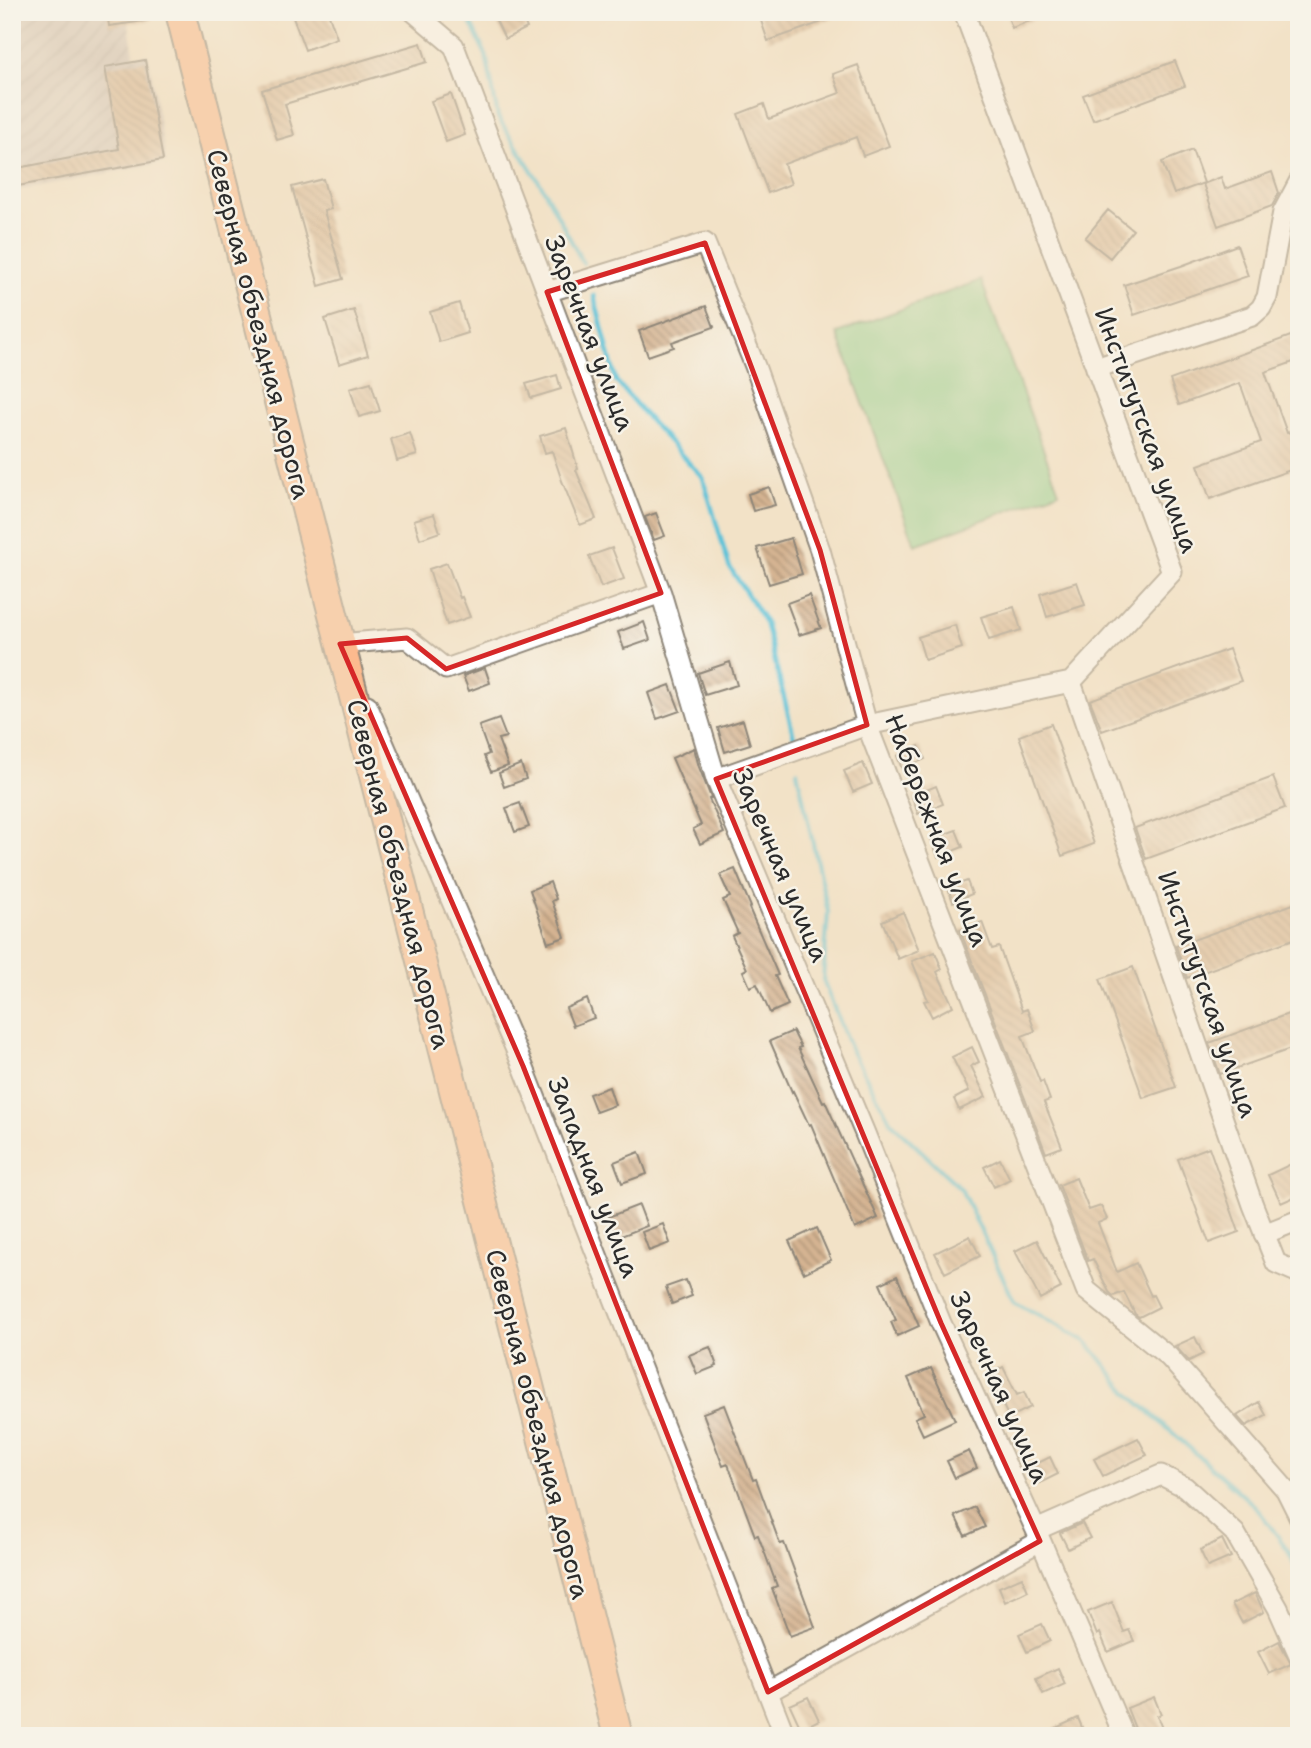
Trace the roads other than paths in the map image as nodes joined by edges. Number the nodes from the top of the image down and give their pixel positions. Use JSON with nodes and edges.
{"nodes":[{"id":1,"x":180,"y":12,"type":"edge"},
{"id":2,"x":414,"y":12,"type":"edge"},
{"id":3,"x":964,"y":12,"type":"edge"},
{"id":4,"x":1299,"y":182,"type":"edge"},
{"id":5,"x":547,"y":292,"type":"junction"},
{"id":6,"x":1096,"y":368,"type":"junction"},
{"id":7,"x":661,"y":593,"type":"junction"},
{"id":8,"x":340,"y":644,"type":"junction"},
{"id":9,"x":1071,"y":682,"type":"junction"},
{"id":10,"x":867,"y":725,"type":"junction"},
{"id":11,"x":716,"y":779,"type":"junction"},
{"id":12,"x":1299,"y":1220,"type":"edge"},
{"id":13,"x":1264,"y":1234,"type":"junction"},
{"id":14,"x":1299,"y":1273,"type":"edge"},
{"id":15,"x":1299,"y":1516,"type":"edge"},
{"id":16,"x":1038,"y":1535,"type":"junction"},
{"id":17,"x":1299,"y":1656,"type":"edge"},
{"id":18,"x":768,"y":1692,"type":"junction"},
{"id":19,"x":618,"y":1736,"type":"edge"},
{"id":20,"x":785,"y":1736,"type":"edge"},
{"id":21,"x":1124,"y":1736,"type":"edge"}],
"edges":[{"from":1,"to":8,"type":"highway","name":"Северная объездная дорога"},
{"from":2,"to":5,"type":"street","name":"Заречная улица"},
{"from":3,"to":6,"type":"street","name":"Институтская улица"},
{"from":4,"to":6,"type":"street"},
{"from":5,"to":7,"type":"street","name":"Заречная улица"},
{"from":5,"to":10,"type":"street","name":"Набережная улица"},
{"from":6,"to":9,"type":"street","name":"Институтская улица"},
{"from":7,"to":8,"type":"street"},
{"from":7,"to":11,"type":"street","name":"Заречная улица"},
{"from":8,"to":18,"type":"street","name":"Западная улица"},
{"from":8,"to":19,"type":"highway","name":"Северная объездная дорога"},
{"from":9,"to":10,"type":"street"},
{"from":9,"to":13,"type":"street","name":"Институтская улица"},
{"from":10,"to":11,"type":"street"},
{"from":10,"to":15,"type":"street","name":"Набережная улица"},
{"from":11,"to":16,"type":"street","name":"Заречная улица"},
{"from":12,"to":13,"type":"street"},
{"from":13,"to":14,"type":"street","name":"Институтская улица"},
{"from":16,"to":17,"type":"street"},
{"from":16,"to":18,"type":"street"},
{"from":16,"to":21,"type":"street","name":"Заречная улица"},
{"from":18,"to":20,"type":"street","name":"Западная улица"}]}
